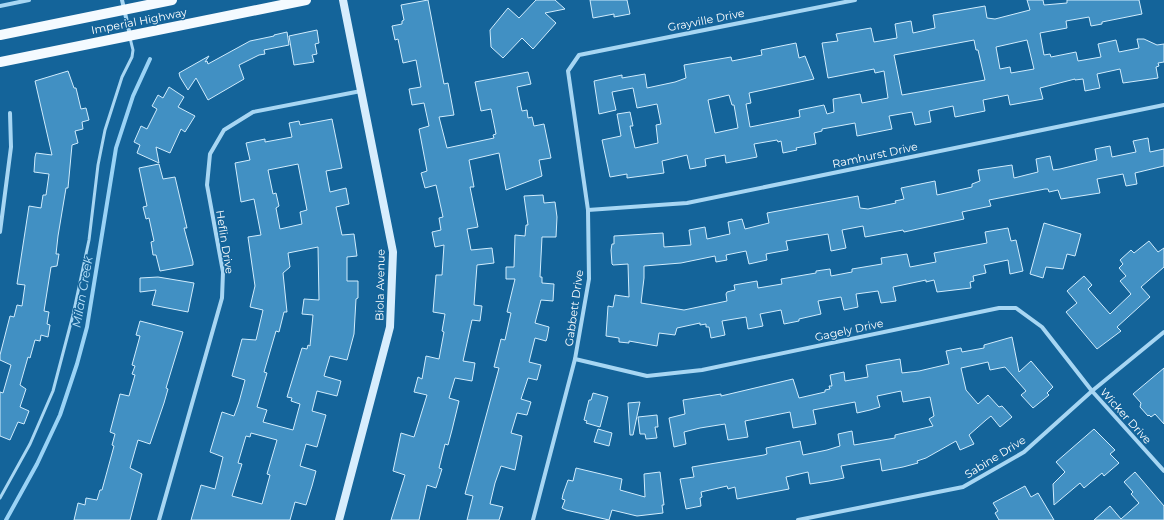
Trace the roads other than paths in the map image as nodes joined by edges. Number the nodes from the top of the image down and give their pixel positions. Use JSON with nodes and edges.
{"nodes":[{"id":1,"x":29,"y":0,"type":"edge"},
{"id":2,"x":172,"y":0,"type":"edge"},
{"id":3,"x":306,"y":0,"type":"edge"},
{"id":4,"x":343,"y":0,"type":"edge"},
{"id":5,"x":856,"y":0,"type":"edge"},
{"id":6,"x":123,"y":5,"type":"edge"},
{"id":7,"x":0,"y":6,"type":"edge"},
{"id":8,"x":0,"y":35,"type":"edge"},
{"id":9,"x":130,"y":35,"type":"junction"},
{"id":10,"x":0,"y":62,"type":"edge"},
{"id":11,"x":568,"y":71,"type":"joint"},
{"id":12,"x":361,"y":91,"type":"junction"},
{"id":13,"x":1164,"y":105,"type":"edge"},
{"id":14,"x":10,"y":113,"type":"dead end"},
{"id":15,"x":588,"y":210,"type":"junction"},
{"id":16,"x":0,"y":232,"type":"edge"},
{"id":17,"x":1164,"y":332,"type":"edge"},
{"id":18,"x":575,"y":359,"type":"junction"},
{"id":19,"x":1092,"y":391,"type":"junction"},
{"id":20,"x":1164,"y":472,"type":"edge"},
{"id":21,"x":0,"y":498,"type":"edge"},
{"id":22,"x":159,"y":520,"type":"edge"},
{"id":23,"x":339,"y":520,"type":"edge"},
{"id":24,"x":533,"y":520,"type":"edge"},
{"id":25,"x":798,"y":520,"type":"edge"}],
"edges":[{"from":1,"to":7,"type":"street"},
{"from":2,"to":6,"type":"main road","name":"Imperial Highway"},
{"from":3,"to":9,"type":"main road","name":"Imperial Highway"},
{"from":4,"to":12,"type":"street","name":"Biola Avenue"},
{"from":5,"to":11,"type":"street","name":"Grayville Drive"},
{"from":6,"to":8,"type":"main road","name":"Imperial Highway"},
{"from":6,"to":9,"type":"street"},
{"from":9,"to":10,"type":"main road","name":"Imperial Highway"},
{"from":9,"to":21,"type":"lane"},
{"from":11,"to":15,"type":"street","name":"Gabbett Drive"},
{"from":12,"to":22,"type":"street","name":"Heflin Drive"},
{"from":12,"to":23,"type":"street","name":"Biola Avenue"},
{"from":13,"to":15,"type":"street","name":"Ramhurst Drive"},
{"from":14,"to":16,"type":"street"},
{"from":15,"to":18,"type":"street","name":"Gabbett Drive"},
{"from":17,"to":19,"type":"street","name":"Sabine Drive"},
{"from":18,"to":19,"type":"street","name":"Gagely Drive"},
{"from":18,"to":24,"type":"street","name":"Gabbett Drive"},
{"from":19,"to":20,"type":"street","name":"Wicker Drive"},
{"from":19,"to":25,"type":"street","name":"Sabine Drive"}]}
